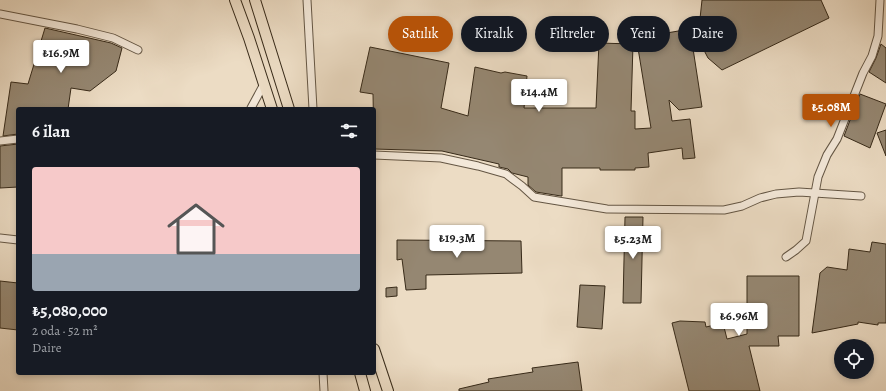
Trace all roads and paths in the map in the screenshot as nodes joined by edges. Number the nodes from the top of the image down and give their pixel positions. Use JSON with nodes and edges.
{"nodes":[{"id":1,"x":235,"y":0,"type":"edge"},
{"id":2,"x":255,"y":0,"type":"edge"},
{"id":3,"x":307,"y":0,"type":"edge"},
{"id":4,"x":880,"y":0,"type":"edge"},
{"id":5,"x":0,"y":14,"type":"edge"},
{"id":6,"x":138,"y":50,"type":"dead end"},
{"id":7,"x":264,"y":84,"type":"junction"},
{"id":8,"x":252,"y":107,"type":"edge"},
{"id":9,"x":271,"y":107,"type":"edge"},
{"id":10,"x":288,"y":107,"type":"edge"},
{"id":11,"x":313,"y":107,"type":"edge"},
{"id":12,"x":16,"y":139,"type":"edge"},
{"id":13,"x":0,"y":141,"type":"edge"},
{"id":14,"x":376,"y":155,"type":"edge"},
{"id":15,"x":814,"y":193,"type":"junction"},
{"id":16,"x":861,"y":196,"type":"dead end"},
{"id":17,"x":0,"y":238,"type":"edge"},
{"id":18,"x":16,"y":240,"type":"edge"},
{"id":19,"x":786,"y":257,"type":"dead end"},
{"id":20,"x":376,"y":355,"type":"edge"},
{"id":21,"x":323,"y":375,"type":"edge"},
{"id":22,"x":361,"y":375,"type":"edge"},
{"id":23,"x":324,"y":391,"type":"edge"},
{"id":24,"x":365,"y":391,"type":"edge"},
{"id":25,"x":388,"y":391,"type":"edge"}],
"edges":[{"from":1,"to":7,"type":"highway"},
{"from":2,"to":10,"type":"highway"},
{"from":3,"to":11,"type":"street"},
{"from":4,"to":15,"type":"street"},
{"from":5,"to":6,"type":"street"},
{"from":7,"to":8,"type":"street"},
{"from":7,"to":9,"type":"highway"},
{"from":12,"to":13,"type":"street"},
{"from":14,"to":15,"type":"street"},
{"from":15,"to":16,"type":"street"},
{"from":15,"to":19,"type":"street"},
{"from":17,"to":18,"type":"street"},
{"from":20,"to":25,"type":"highway"},
{"from":21,"to":23,"type":"street"},
{"from":22,"to":24,"type":"highway"}]}
